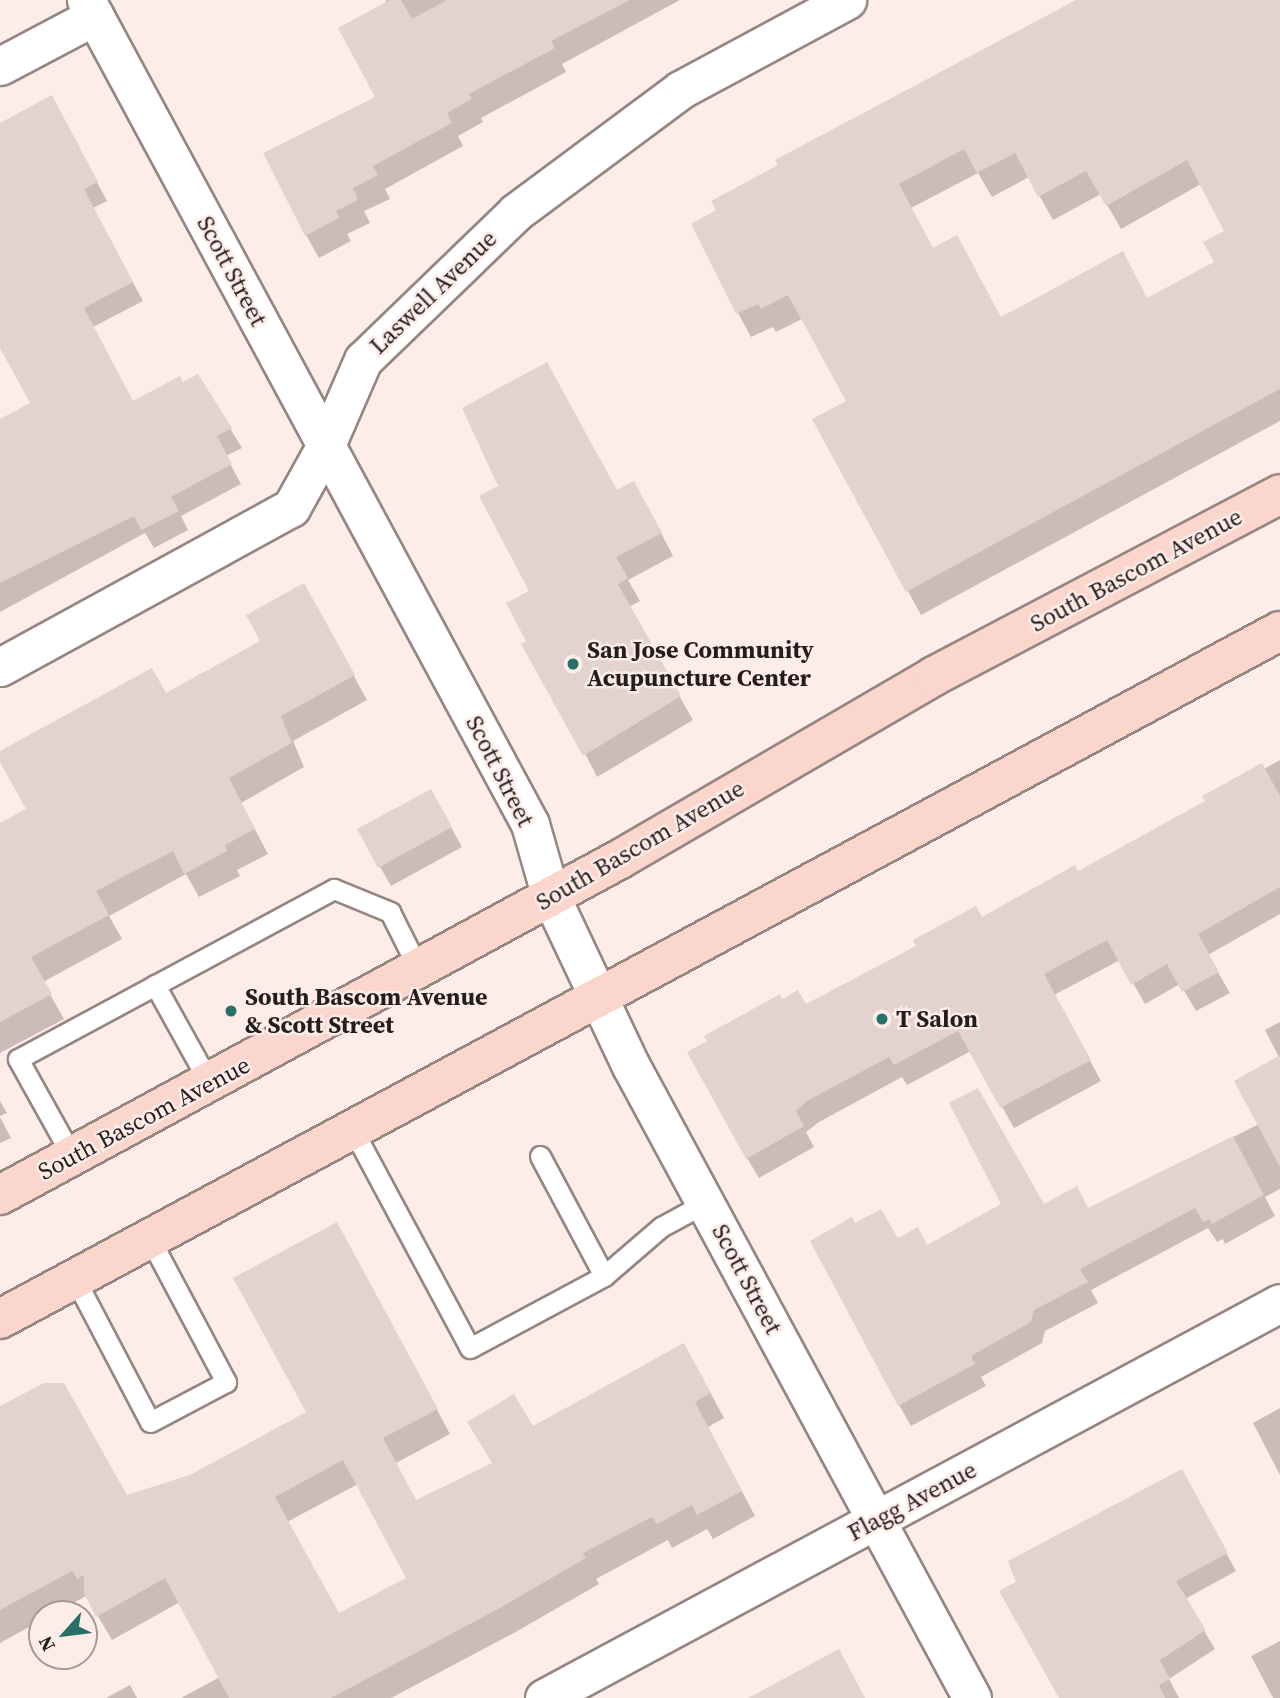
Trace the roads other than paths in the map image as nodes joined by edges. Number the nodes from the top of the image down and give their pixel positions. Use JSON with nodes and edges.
{"nodes":[{"id":1,"x":847,"y":0,"type":"edge"},
{"id":2,"x":90,"y":8,"type":"edge"},
{"id":3,"x":0,"y":66,"type":"edge"},
{"id":4,"x":326,"y":445,"type":"junction"},
{"id":5,"x":1280,"y":494,"type":"edge"},
{"id":6,"x":1280,"y":631,"type":"edge"},
{"id":7,"x":0,"y":667,"type":"edge"},
{"id":8,"x":551,"y":897,"type":"junction"},
{"id":9,"x":419,"y":970,"type":"junction"},
{"id":10,"x":155,"y":985,"type":"junction"},
{"id":11,"x":601,"y":998,"type":"junction"},
{"id":12,"x":210,"y":1084,"type":"junction"},
{"id":13,"x":353,"y":1130,"type":"junction"},
{"id":14,"x":72,"y":1156,"type":"junction"},
{"id":15,"x":540,"y":1156,"type":"dead end"},
{"id":16,"x":0,"y":1195,"type":"edge"},
{"id":17,"x":705,"y":1203,"type":"junction"},
{"id":18,"x":149,"y":1239,"type":"junction"},
{"id":19,"x":604,"y":1276,"type":"junction"},
{"id":20,"x":75,"y":1279,"type":"junction"},
{"id":21,"x":1280,"y":1303,"type":"edge"},
{"id":22,"x":0,"y":1319,"type":"edge"},
{"id":23,"x":876,"y":1519,"type":"junction"},
{"id":24,"x":544,"y":1698,"type":"edge"},
{"id":25,"x":972,"y":1698,"type":"edge"}],
"edges":[{"from":1,"to":4,"type":"street","name":"Laswell Avenue"},
{"from":2,"to":3,"type":"street"},
{"from":2,"to":4,"type":"street","name":"Scott Street"},
{"from":4,"to":7,"type":"street","name":"Laswell Avenue"},
{"from":4,"to":8,"type":"street","name":"Scott Street"},
{"from":5,"to":8,"type":"main road","name":"South Bascom Avenue"},
{"from":6,"to":11,"type":"main road"},
{"from":8,"to":9,"type":"main road","name":"South Bascom Avenue"},
{"from":8,"to":11,"type":"street","name":"Scott Street"},
{"from":9,"to":10,"type":"lane"},
{"from":9,"to":12,"type":"main road","name":"South Bascom Avenue"},
{"from":10,"to":12,"type":"lane"},
{"from":10,"to":14,"type":"lane"},
{"from":11,"to":13,"type":"main road"},
{"from":11,"to":17,"type":"street","name":"Scott Street"},
{"from":12,"to":14,"type":"main road","name":"South Bascom Avenue"},
{"from":13,"to":18,"type":"main road"},
{"from":13,"to":19,"type":"lane"},
{"from":14,"to":16,"type":"main road","name":"South Bascom Avenue"},
{"from":15,"to":19,"type":"lane"},
{"from":17,"to":19,"type":"lane"},
{"from":17,"to":23,"type":"street","name":"Scott Street"},
{"from":18,"to":20,"type":"main road"},
{"from":18,"to":20,"type":"lane"},
{"from":20,"to":22,"type":"main road"},
{"from":21,"to":23,"type":"street","name":"Flagg Avenue"},
{"from":23,"to":24,"type":"street","name":"Flagg Avenue"},
{"from":23,"to":25,"type":"street","name":"Scott Street"}]}
